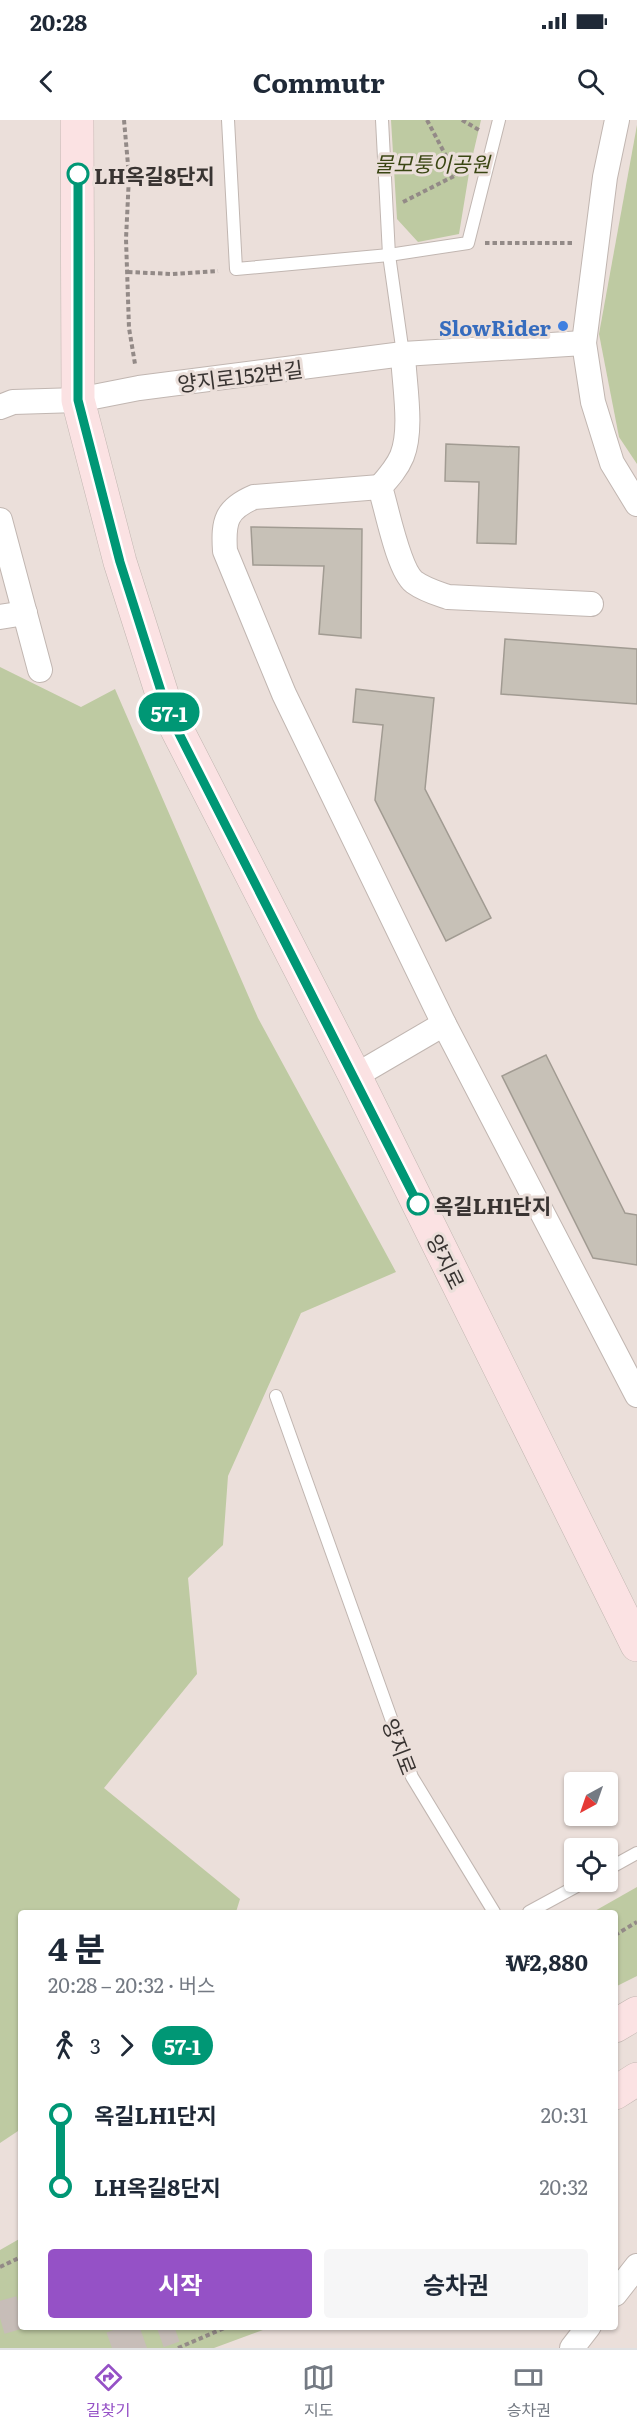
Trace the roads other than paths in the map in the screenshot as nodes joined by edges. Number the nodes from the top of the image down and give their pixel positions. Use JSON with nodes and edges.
{"nodes":[{"id":1,"x":77,"y":120,"type":"edge"},
{"id":2,"x":228,"y":120,"type":"edge"},
{"id":3,"x":382,"y":120,"type":"edge"},
{"id":4,"x":500,"y":120,"type":"edge"},
{"id":5,"x":617,"y":120,"type":"edge"},
{"id":6,"x":389,"y":255,"type":"junction"},
{"id":7,"x":584,"y":343,"type":"junction"},
{"id":8,"x":402,"y":354,"type":"junction"},
{"id":9,"x":78,"y":400,"type":"junction"},
{"id":10,"x":0,"y":407,"type":"edge"},
{"id":11,"x":380,"y":487,"type":"junction"},
{"id":12,"x":637,"y":504,"type":"edge"},
{"id":13,"x":0,"y":520,"type":"edge"},
{"id":14,"x":591,"y":604,"type":"dead end"},
{"id":15,"x":25,"y":613,"type":"junction"},
{"id":16,"x":0,"y":617,"type":"edge"},
{"id":17,"x":39,"y":670,"type":"dead end"},
{"id":18,"x":444,"y":1024,"type":"junction"},
{"id":19,"x":355,"y":1076,"type":"junction"},
{"id":20,"x":637,"y":1395,"type":"edge"},
{"id":21,"x":276,"y":1396,"type":"dead end"},
{"id":22,"x":637,"y":1645,"type":"edge"},
{"id":23,"x":637,"y":1853,"type":"edge"},
{"id":24,"x":618,"y":1863,"type":"edge"},
{"id":25,"x":566,"y":1892,"type":"edge"},
{"id":26,"x":494,"y":1910,"type":"edge"},
{"id":27,"x":533,"y":1910,"type":"edge"},
{"id":28,"x":637,"y":2013,"type":"edge"},
{"id":29,"x":618,"y":2024,"type":"edge"},
{"id":30,"x":637,"y":2079,"type":"edge"},
{"id":31,"x":618,"y":2091,"type":"edge"},
{"id":32,"x":637,"y":2269,"type":"edge"},
{"id":33,"x":618,"y":2291,"type":"edge"},
{"id":34,"x":586,"y":2330,"type":"edge"},
{"id":35,"x":572,"y":2348,"type":"edge"}],
"edges":[{"from":1,"to":9,"type":"street","name":"양지로"},
{"from":2,"to":6,"type":"lane"},
{"from":3,"to":6,"type":"lane"},
{"from":4,"to":6,"type":"lane"},
{"from":5,"to":7,"type":"street"},
{"from":6,"to":8,"type":"lane"},
{"from":7,"to":8,"type":"street","name":"양지로152번길"},
{"from":7,"to":12,"type":"street"},
{"from":8,"to":9,"type":"street","name":"양지로152번길"},
{"from":8,"to":11,"type":"street"},
{"from":9,"to":10,"type":"street","name":"양지로152번길"},
{"from":9,"to":19,"type":"street","name":"양지로"},
{"from":11,"to":14,"type":"street"},
{"from":11,"to":18,"type":"street"},
{"from":13,"to":15,"type":"street"},
{"from":15,"to":16,"type":"street"},
{"from":15,"to":17,"type":"street"},
{"from":18,"to":19,"type":"street"},
{"from":18,"to":20,"type":"street"},
{"from":19,"to":22,"type":"street","name":"양지로"},
{"from":21,"to":26,"type":"lane","name":"양지로"},
{"from":23,"to":24,"type":"lane"},
{"from":25,"to":27,"type":"lane"},
{"from":28,"to":29,"type":"street"},
{"from":30,"to":31,"type":"street"},
{"from":32,"to":33,"type":"street"},
{"from":34,"to":35,"type":"street"}]}
